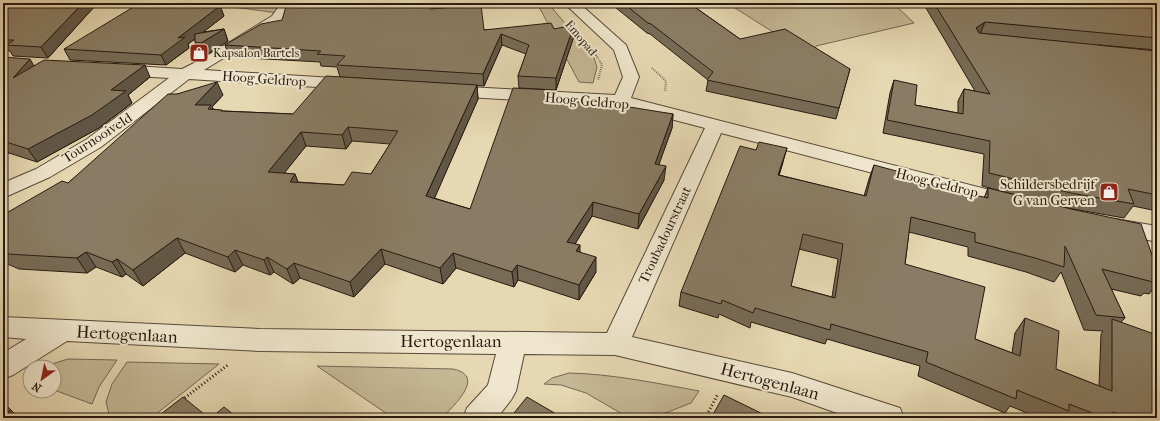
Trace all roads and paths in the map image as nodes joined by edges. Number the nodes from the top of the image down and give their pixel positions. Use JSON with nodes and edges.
{"nodes":[{"id":1,"x":286,"y":3,"type":"edge"},
{"id":2,"x":571,"y":3,"type":"edge"},
{"id":3,"x":595,"y":54,"type":"dead end"},
{"id":4,"x":98,"y":68,"type":"edge"},
{"id":5,"x":185,"y":74,"type":"junction"},
{"id":6,"x":368,"y":86,"type":"edge"},
{"id":7,"x":432,"y":90,"type":"edge"},
{"id":8,"x":591,"y":100,"type":"junction"},
{"id":9,"x":621,"y":101,"type":"junction"},
{"id":10,"x":715,"y":126,"type":"junction"},
{"id":11,"x":3,"y":191,"type":"edge"},
{"id":12,"x":1031,"y":207,"type":"edge"},
{"id":13,"x":1098,"y":222,"type":"edge"},
{"id":14,"x":1157,"y":234,"type":"edge"},
{"id":15,"x":3,"y":327,"type":"edge"},
{"id":16,"x":61,"y":331,"type":"junction"},
{"id":17,"x":260,"y":340,"type":"junction"},
{"id":18,"x":513,"y":342,"type":"junction"},
{"id":19,"x":615,"y":344,"type":"junction"},
{"id":20,"x":3,"y":367,"type":"edge"},
{"id":21,"x":179,"y":403,"type":"edge"},
{"id":22,"x":478,"y":418,"type":"edge"},
{"id":23,"x":889,"y":418,"type":"edge"}],
"edges":[{"from":1,"to":5,"type":"street","name":"Tournooiveld"},
{"from":2,"to":9,"type":"street","name":"Emopad"},
{"from":3,"to":8,"type":"path","name":"Emopad"},
{"from":4,"to":5,"type":"street","name":"Hoog Geldrop"},
{"from":5,"to":6,"type":"street","name":"Hoog Geldrop"},
{"from":5,"to":11,"type":"street","name":"Tournooiveld"},
{"from":7,"to":8,"type":"street","name":"Hoog Geldrop"},
{"from":8,"to":9,"type":"street","name":"Hoog Geldrop"},
{"from":9,"to":10,"type":"street","name":"Hoog Geldrop"},
{"from":10,"to":12,"type":"street","name":"Hoog Geldrop"},
{"from":10,"to":19,"type":"street","name":"Troubadourstraat"},
{"from":13,"to":14,"type":"street"},
{"from":15,"to":16,"type":"street","name":"Hertogenlaan"},
{"from":16,"to":17,"type":"street","name":"Hertogenlaan"},
{"from":16,"to":20,"type":"street"},
{"from":17,"to":18,"type":"street","name":"Hertogenlaan"},
{"from":17,"to":21,"type":"path"},
{"from":18,"to":19,"type":"street","name":"Hertogenlaan"},
{"from":18,"to":22,"type":"street"},
{"from":19,"to":23,"type":"street","name":"Hertogenlaan"}]}
